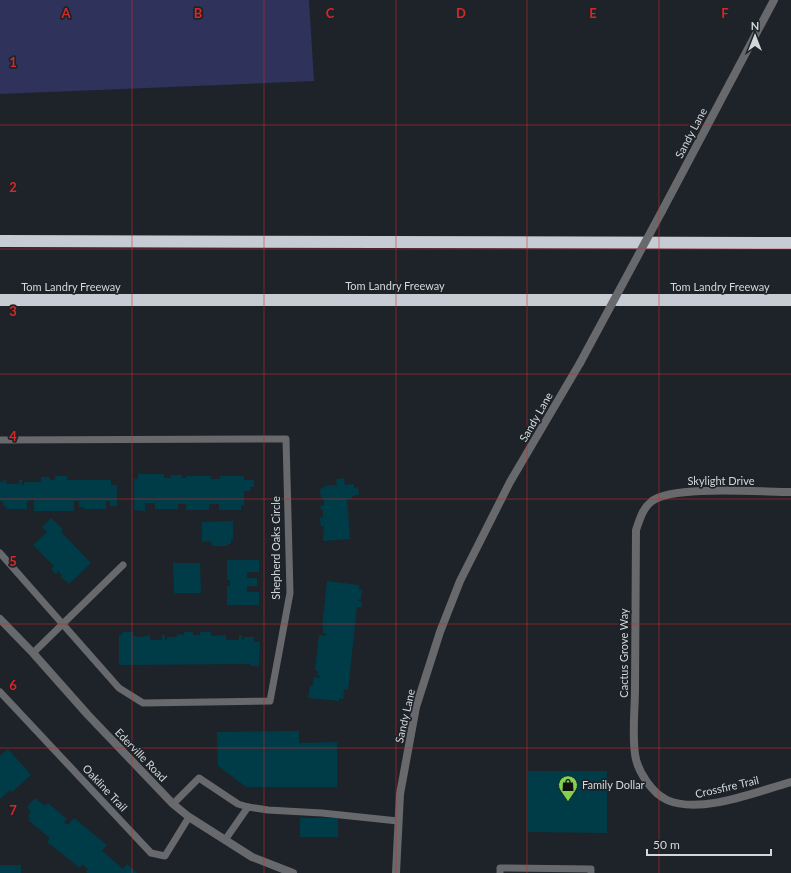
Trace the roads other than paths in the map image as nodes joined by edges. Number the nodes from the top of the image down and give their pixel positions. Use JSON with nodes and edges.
{"nodes":[{"id":1,"x":774,"y":0,"type":"edge"},
{"id":2,"x":0,"y":241,"type":"edge"},
{"id":3,"x":791,"y":243,"type":"edge"},
{"id":4,"x":0,"y":300,"type":"edge"},
{"id":5,"x":791,"y":300,"type":"edge"},
{"id":6,"x":0,"y":440,"type":"edge"},
{"id":7,"x":791,"y":492,"type":"edge"},
{"id":8,"x":653,"y":501,"type":"joint"},
{"id":9,"x":0,"y":554,"type":"edge"},
{"id":10,"x":123,"y":565,"type":"dead end"},
{"id":11,"x":0,"y":619,"type":"edge"},
{"id":12,"x":62,"y":624,"type":"junction"},
{"id":13,"x":33,"y":653,"type":"junction"},
{"id":14,"x":1,"y":695,"type":"edge"},
{"id":15,"x":791,"y":782,"type":"edge"},
{"id":16,"x":667,"y":800,"type":"joint"},
{"id":17,"x":173,"y":804,"type":"junction"},
{"id":18,"x":248,"y":806,"type":"junction"},
{"id":19,"x":189,"y":817,"type":"junction"},
{"id":20,"x":398,"y":821,"type":"junction"},
{"id":21,"x":225,"y":840,"type":"junction"},
{"id":22,"x":293,"y":873,"type":"edge"},
{"id":23,"x":396,"y":873,"type":"edge"},
{"id":24,"x":500,"y":873,"type":"edge"},
{"id":25,"x":591,"y":873,"type":"edge"}],
"edges":[{"from":1,"to":20,"type":"street","name":"Sandy Lane","bridge":true},
{"from":2,"to":3,"type":"highway"},
{"from":4,"to":5,"type":"highway","name":"Tom Landry Freeway"},
{"from":6,"to":12,"type":"lane","name":"Shepherd Oaks Circle"},
{"from":7,"to":8,"type":"street","name":"Skylight Drive"},
{"from":8,"to":16,"type":"street","name":"Cactus Grove Way"},
{"from":9,"to":12,"type":"lane","name":"Shepherd Oaks Circle"},
{"from":10,"to":12,"type":"lane"},
{"from":11,"to":13,"type":"street","name":"Ederville Road"},
{"from":12,"to":13,"type":"lane"},
{"from":13,"to":17,"type":"street","name":"Ederville Road"},
{"from":14,"to":19,"type":"lane","name":"Oakline Trail"},
{"from":15,"to":16,"type":"street","name":"Crossfire Trail"},
{"from":17,"to":18,"type":"lane"},
{"from":17,"to":19,"type":"street","name":"Ederville Road"},
{"from":18,"to":20,"type":"lane"},
{"from":18,"to":21,"type":"lane"},
{"from":19,"to":21,"type":"street","name":"Ederville Road"},
{"from":20,"to":23,"type":"street","name":"Sandy Lane"},
{"from":21,"to":22,"type":"street","name":"Ederville Road"},
{"from":24,"to":25,"type":"lane"}]}
